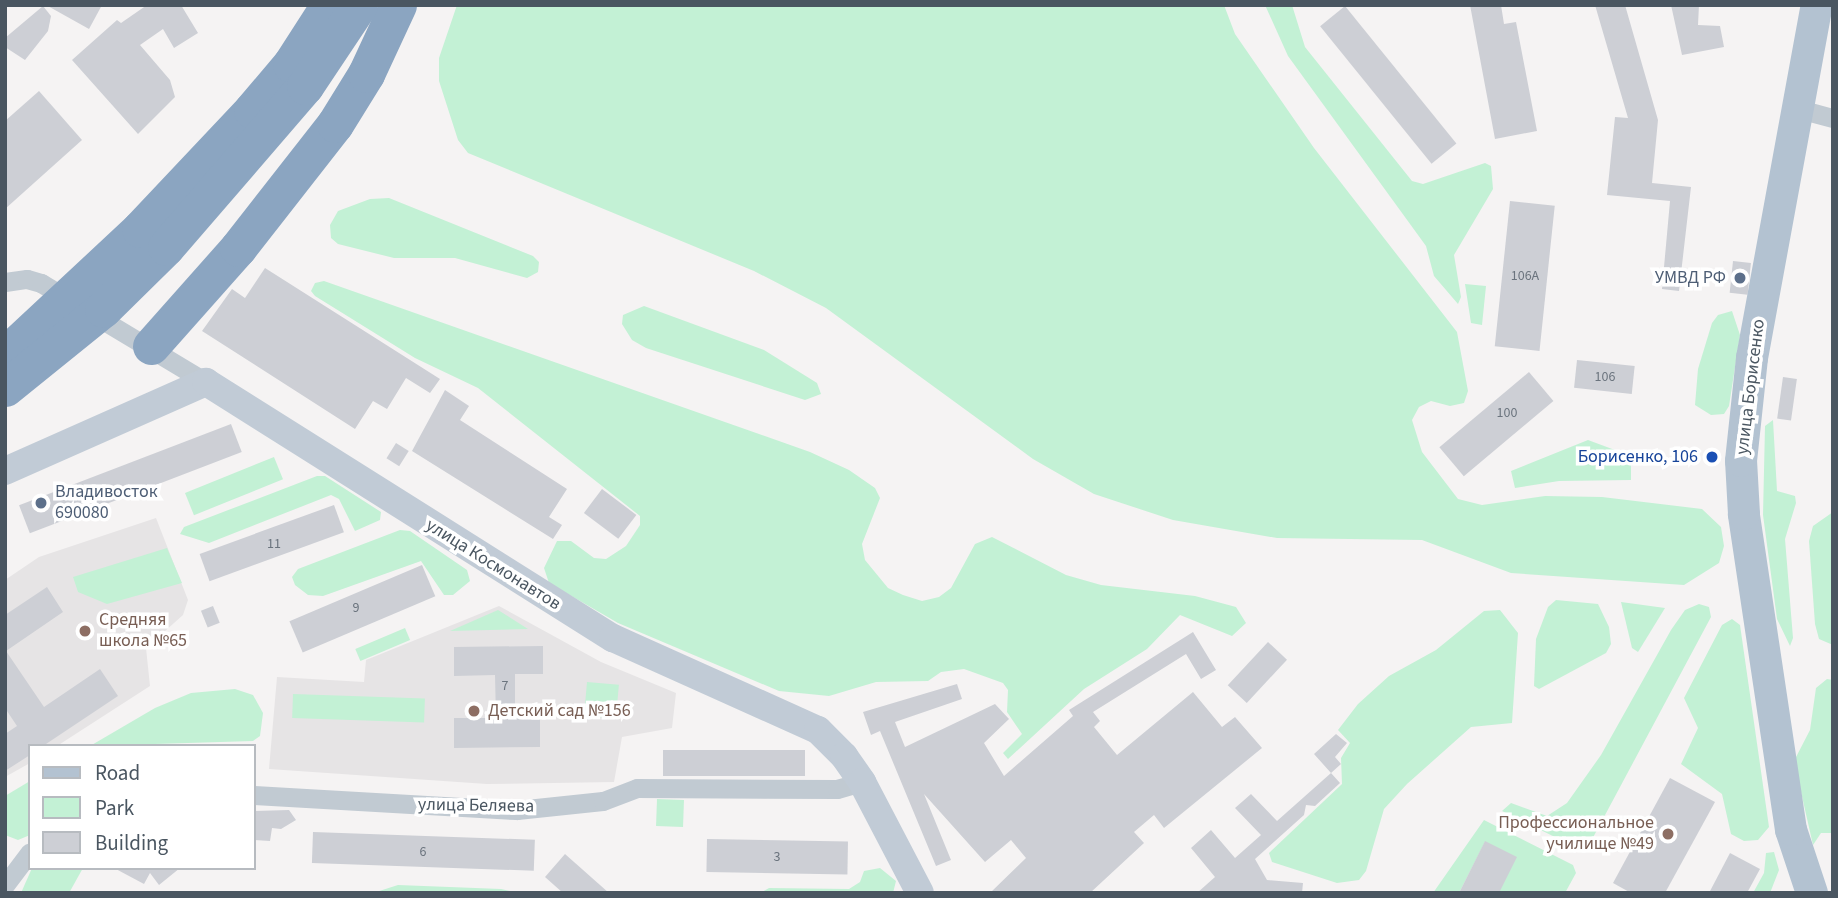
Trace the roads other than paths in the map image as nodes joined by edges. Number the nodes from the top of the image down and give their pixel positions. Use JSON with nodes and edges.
{"nodes":[{"id":1,"x":329,"y":5,"type":"edge"},
{"id":2,"x":359,"y":5,"type":"edge"},
{"id":3,"x":398,"y":5,"type":"edge"},
{"id":4,"x":1817,"y":5,"type":"edge"},
{"id":5,"x":1800,"y":109,"type":"junction"},
{"id":6,"x":1833,"y":118,"type":"edge"},
{"id":7,"x":153,"y":238,"type":"junction"},
{"id":8,"x":5,"y":282,"type":"edge"},
{"id":9,"x":151,"y":346,"type":"junction"},
{"id":10,"x":24,"y":352,"type":"edge"},
{"id":11,"x":206,"y":383,"type":"junction"},
{"id":12,"x":5,"y":388,"type":"edge"},
{"id":13,"x":5,"y":471,"type":"edge"},
{"id":14,"x":862,"y":782,"type":"junction"},
{"id":15,"x":256,"y":795,"type":"edge"},
{"id":16,"x":28,"y":855,"type":"edge"},
{"id":17,"x":5,"y":885,"type":"edge"},
{"id":18,"x":920,"y":893,"type":"edge"},
{"id":19,"x":1812,"y":893,"type":"edge"}],
"edges":[{"from":1,"to":7,"type":"highway"},
{"from":2,"to":7,"type":"highway"},
{"from":3,"to":9,"type":"highway"},
{"from":4,"to":5,"type":"main road","name":"улица Борисенко"},
{"from":5,"to":6,"type":"street"},
{"from":5,"to":19,"type":"main road","name":"улица Борисенко"},
{"from":7,"to":10,"type":"highway"},
{"from":8,"to":9,"type":"street"},
{"from":9,"to":11,"type":"street"},
{"from":10,"to":12,"type":"highway"},
{"from":11,"to":13,"type":"main road"},
{"from":11,"to":14,"type":"main road","name":"улица Космонавтов"},
{"from":14,"to":15,"type":"street","name":"улица Беляева"},
{"from":14,"to":18,"type":"main road","name":"улица Космонавтов"},
{"from":16,"to":17,"type":"street"}]}
